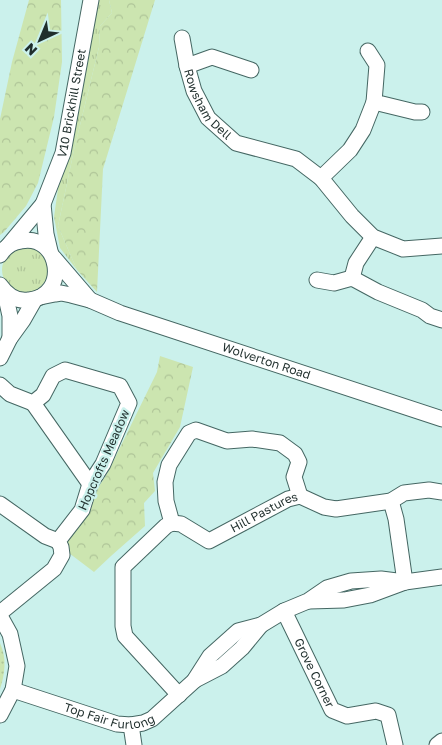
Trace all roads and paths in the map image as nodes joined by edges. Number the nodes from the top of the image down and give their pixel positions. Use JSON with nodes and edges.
{"nodes":[{"id":1,"x":91,"y":0,"type":"edge"},
{"id":2,"x":182,"y":38,"type":"dead end"},
{"id":3,"x":368,"y":52,"type":"dead end"},
{"id":4,"x":188,"y":66,"type":"junction"},
{"id":5,"x":251,"y":70,"type":"dead end"},
{"id":6,"x":375,"y":94,"type":"junction"},
{"id":7,"x":422,"y":112,"type":"dead end"},
{"id":8,"x":322,"y":178,"type":"junction"},
{"id":9,"x":43,"y":204,"type":"junction"},
{"id":10,"x":373,"y":237,"type":"junction"},
{"id":11,"x":442,"y":246,"type":"edge"},
{"id":12,"x":2,"y":251,"type":"edge"},
{"id":13,"x":52,"y":255,"type":"junction"},
{"id":14,"x":352,"y":278,"type":"junction"},
{"id":15,"x":317,"y":280,"type":"dead end"},
{"id":16,"x":2,"y":288,"type":"edge"},
{"id":17,"x":38,"y":298,"type":"junction"},
{"id":18,"x":90,"y":300,"type":"junction"},
{"id":19,"x":442,"y":320,"type":"edge"},
{"id":20,"x":10,"y":338,"type":"junction"},
{"id":21,"x":0,"y":358,"type":"edge"},
{"id":22,"x":0,"y":385,"type":"edge"},
{"id":23,"x":33,"y":403,"type":"junction"},
{"id":24,"x":442,"y":419,"type":"edge"},
{"id":25,"x":90,"y":484,"type":"junction"},
{"id":26,"x":442,"y":492,"type":"edge"},
{"id":27,"x":300,"y":496,"type":"junction"},
{"id":28,"x":391,"y":501,"type":"junction"},
{"id":29,"x":0,"y":504,"type":"edge"},
{"id":30,"x":172,"y":523,"type":"junction"},
{"id":31,"x":58,"y":541,"type":"junction"},
{"id":32,"x":442,"y":577,"type":"edge"},
{"id":33,"x":405,"y":582,"type":"junction"},
{"id":34,"x":284,"y":611,"type":"junction"},
{"id":35,"x":0,"y":614,"type":"edge"},
{"id":36,"x":13,"y":690,"type":"junction"},
{"id":37,"x":180,"y":695,"type":"junction"},
{"id":38,"x":0,"y":715,"type":"edge"},
{"id":39,"x":131,"y":725,"type":"junction"},
{"id":40,"x":442,"y":741,"type":"edge"},
{"id":41,"x":134,"y":745,"type":"edge"},
{"id":42,"x":395,"y":745,"type":"edge"},
{"id":43,"x":437,"y":745,"type":"edge"}],
"edges":[{"from":1,"to":9,"type":"street","name":"V10 Brickhill Street"},
{"from":2,"to":4,"type":"street"},
{"from":3,"to":6,"type":"street"},
{"from":4,"to":5,"type":"street","name":"Rowsham Dell"},
{"from":4,"to":8,"type":"street","name":"Rowsham Dell"},
{"from":6,"to":7,"type":"street"},
{"from":6,"to":8,"type":"street"},
{"from":8,"to":10,"type":"street","name":"Rowsham Dell"},
{"from":9,"to":12,"type":"street","name":"V10 Brickhill Street"},
{"from":9,"to":13,"type":"street","name":"V10 Brickhill Street"},
{"from":10,"to":11,"type":"street","name":"Rowsham Dell"},
{"from":10,"to":14,"type":"street"},
{"from":12,"to":13,"type":"street"},
{"from":13,"to":17,"type":"street","name":"V10 Brickhill Street"},
{"from":13,"to":18,"type":"street","name":"Wolverton Road"},
{"from":14,"to":15,"type":"street"},
{"from":14,"to":19,"type":"street"},
{"from":16,"to":17,"type":"street","name":"Wolverton Road"},
{"from":16,"to":20,"type":"street"},
{"from":17,"to":18,"type":"street","name":"Wolverton Road"},
{"from":17,"to":20,"type":"street","name":"V10 Brickhill Street"},
{"from":18,"to":24,"type":"street","name":"Wolverton Road"},
{"from":20,"to":21,"type":"street","name":"V10 Brickhill Street"},
{"from":22,"to":23,"type":"street"},
{"from":23,"to":25,"type":"street"},
{"from":23,"to":25,"type":"street","name":"Hopcrofts Meadow"},
{"from":25,"to":31,"type":"street","name":"Hopcrofts Meadow"},
{"from":26,"to":28,"type":"street","name":"Hill Pastures"},
{"from":27,"to":28,"type":"street","name":"Hill Pastures"},
{"from":27,"to":30,"type":"street","name":"Hill Pastures"},
{"from":27,"to":30,"type":"street"},
{"from":28,"to":33,"type":"street"},
{"from":29,"to":31,"type":"street"},
{"from":30,"to":37,"type":"street"},
{"from":31,"to":35,"type":"street"},
{"from":32,"to":33,"type":"street","name":"Top Fair Furlong"},
{"from":33,"to":34,"type":"street","name":"Top Fair Furlong"},
{"from":34,"to":37,"type":"street","name":"Top Fair Furlong"},
{"from":34,"to":42,"type":"street","name":"Grove Corner"},
{"from":35,"to":36,"type":"street"},
{"from":36,"to":38,"type":"street"},
{"from":36,"to":39,"type":"street","name":"Top Fair Furlong"},
{"from":37,"to":39,"type":"street","name":"Top Fair Furlong"},
{"from":39,"to":41,"type":"street"},
{"from":40,"to":43,"type":"street"}]}
